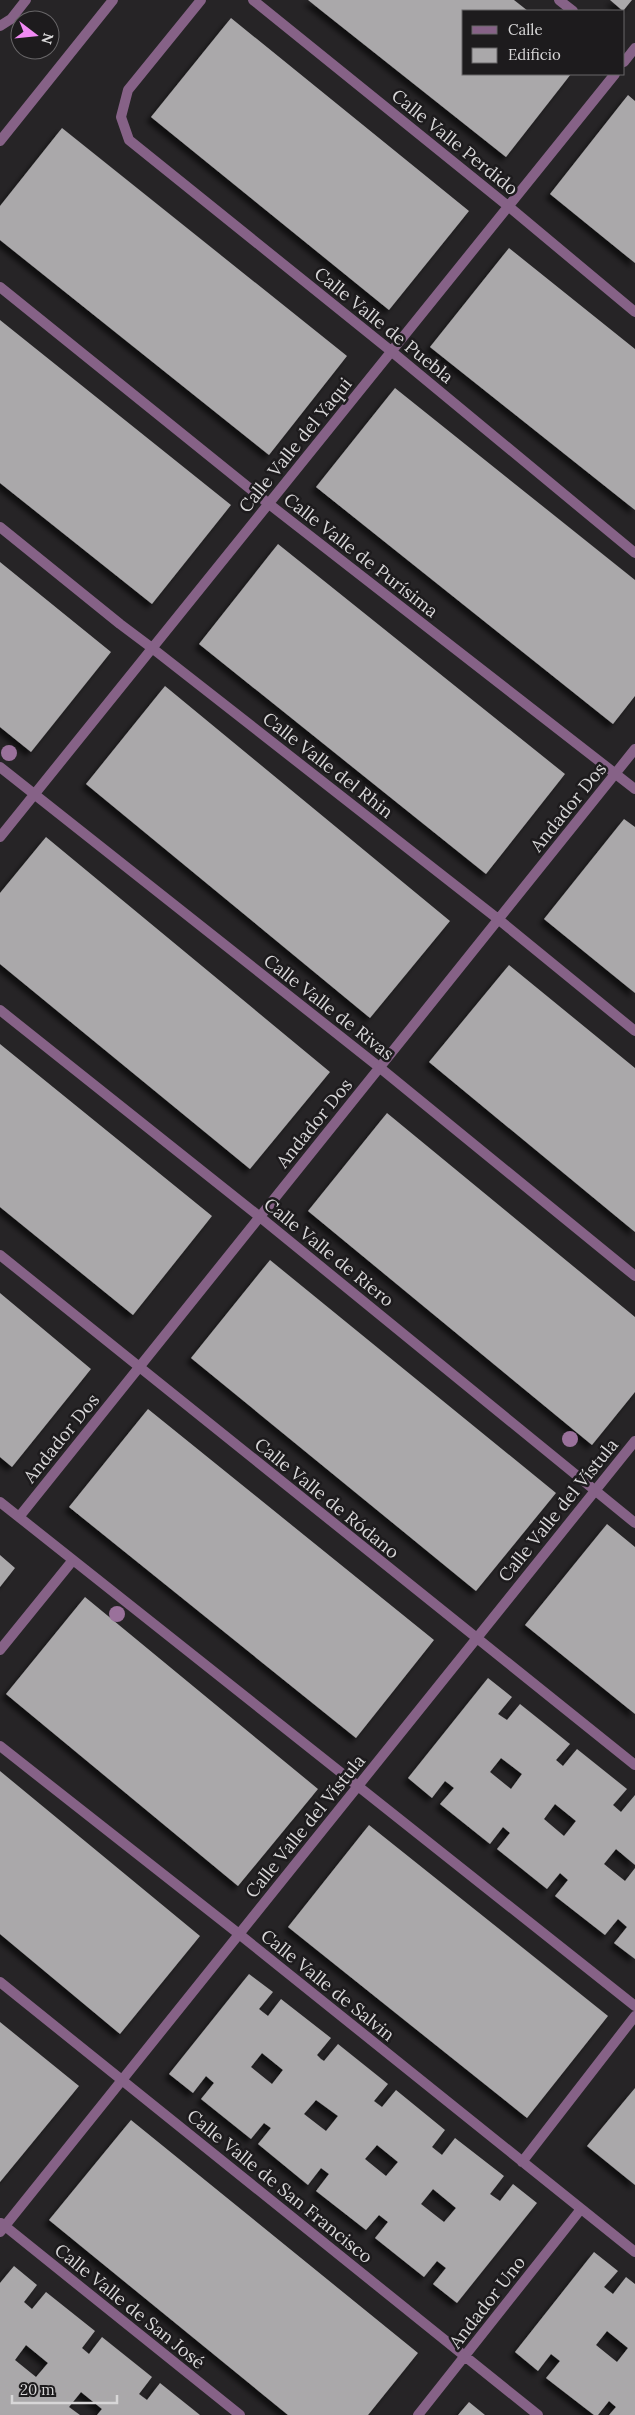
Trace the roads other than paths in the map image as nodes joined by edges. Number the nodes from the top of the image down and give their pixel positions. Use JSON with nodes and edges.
{"nodes":[{"id":1,"x":26,"y":0,"type":"edge"},
{"id":2,"x":113,"y":0,"type":"edge"},
{"id":3,"x":201,"y":0,"type":"edge"},
{"id":4,"x":253,"y":0,"type":"edge"},
{"id":5,"x":559,"y":0,"type":"edge"},
{"id":6,"x":572,"y":10,"type":"edge"},
{"id":7,"x":0,"y":26,"type":"edge"},
{"id":8,"x":614,"y":75,"type":"edge"},
{"id":9,"x":0,"y":141,"type":"edge"},
{"id":10,"x":508,"y":206,"type":"junction"},
{"id":11,"x":0,"y":287,"type":"edge"},
{"id":12,"x":635,"y":312,"type":"edge"},
{"id":13,"x":391,"y":352,"type":"junction"},
{"id":14,"x":269,"y":504,"type":"junction"},
{"id":15,"x":0,"y":527,"type":"edge"},
{"id":16,"x":635,"y":553,"type":"edge"},
{"id":17,"x":152,"y":648,"type":"junction"},
{"id":18,"x":635,"y":749,"type":"edge"},
{"id":19,"x":0,"y":767,"type":"edge"},
{"id":20,"x":616,"y":773,"type":"junction"},
{"id":21,"x":635,"y":789,"type":"edge"},
{"id":22,"x":35,"y":794,"type":"junction"},
{"id":23,"x":0,"y":837,"type":"edge"},
{"id":24,"x":498,"y":919,"type":"junction"},
{"id":25,"x":0,"y":1010,"type":"edge"},
{"id":26,"x":635,"y":1031,"type":"edge"},
{"id":27,"x":379,"y":1067,"type":"junction"},
{"id":28,"x":260,"y":1217,"type":"junction"},
{"id":29,"x":0,"y":1255,"type":"edge"},
{"id":30,"x":635,"y":1276,"type":"edge"},
{"id":31,"x":138,"y":1367,"type":"junction"},
{"id":32,"x":635,"y":1441,"type":"edge"},
{"id":33,"x":595,"y":1491,"type":"junction"},
{"id":34,"x":0,"y":1502,"type":"edge"},
{"id":35,"x":19,"y":1517,"type":"junction"},
{"id":36,"x":635,"y":1523,"type":"edge"},
{"id":37,"x":73,"y":1560,"type":"junction"},
{"id":38,"x":476,"y":1639,"type":"junction"},
{"id":39,"x":0,"y":1650,"type":"edge"},
{"id":40,"x":0,"y":1746,"type":"edge"},
{"id":41,"x":635,"y":1765,"type":"edge"},
{"id":42,"x":358,"y":1786,"type":"junction"},
{"id":43,"x":239,"y":1934,"type":"junction"},
{"id":44,"x":0,"y":1982,"type":"edge"},
{"id":45,"x":635,"y":2006,"type":"edge"},
{"id":46,"x":635,"y":2016,"type":"edge"},
{"id":47,"x":122,"y":2080,"type":"junction"},
{"id":48,"x":522,"y":2162,"type":"junction"},
{"id":49,"x":582,"y":2209,"type":"junction"},
{"id":50,"x":2,"y":2227,"type":"edge"},
{"id":51,"x":634,"y":2250,"type":"edge"},
{"id":52,"x":465,"y":2356,"type":"junction"},
{"id":53,"x":240,"y":2415,"type":"edge"},
{"id":54,"x":418,"y":2415,"type":"edge"},
{"id":55,"x":538,"y":2415,"type":"edge"}],
"edges":[{"from":1,"to":7,"type":"street"},
{"from":2,"to":9,"type":"street"},
{"from":3,"to":13,"type":"street","name":"Calle Valle de Puebla"},
{"from":4,"to":10,"type":"street","name":"Calle Valle Perdido"},
{"from":5,"to":6,"type":"street"},
{"from":8,"to":10,"type":"street","name":"Calle Valle del Yaqui"},
{"from":10,"to":12,"type":"street","name":"Calle Valle Perdido"},
{"from":10,"to":13,"type":"street","name":"Calle Valle del Yaqui"},
{"from":11,"to":14,"type":"street","name":"Calle Valle de Purísima"},
{"from":13,"to":14,"type":"street","name":"Calle Valle del Yaqui"},
{"from":13,"to":16,"type":"street","name":"Calle Valle de Puebla"},
{"from":14,"to":17,"type":"street","name":"Calle Valle del Yaqui"},
{"from":14,"to":20,"type":"street","name":"Calle Valle de Purísima"},
{"from":15,"to":17,"type":"street","name":"Calle Valle del Rhin"},
{"from":17,"to":22,"type":"street","name":"Calle Valle del Yaqui"},
{"from":17,"to":24,"type":"street","name":"Calle Valle del Rhin"},
{"from":18,"to":20,"type":"street","name":"Andador Dos"},
{"from":19,"to":22,"type":"street","name":"Calle Valle de Rivas"},
{"from":20,"to":21,"type":"street","name":"Calle Valle de Purísima"},
{"from":20,"to":24,"type":"street","name":"Andador Dos"},
{"from":22,"to":23,"type":"street","name":"Calle Valle del Yaqui"},
{"from":22,"to":27,"type":"street","name":"Calle Valle de Rivas"},
{"from":24,"to":26,"type":"street","name":"Calle Valle del Rhin"},
{"from":24,"to":27,"type":"street","name":"Andador Dos"},
{"from":25,"to":28,"type":"street","name":"Calle Valle de Riero"},
{"from":27,"to":28,"type":"street","name":"Andador Dos"},
{"from":27,"to":30,"type":"street","name":"Calle Valle de Rivas"},
{"from":28,"to":31,"type":"street","name":"Andador Dos"},
{"from":28,"to":33,"type":"street","name":"Calle Valle de Riero"},
{"from":29,"to":31,"type":"street","name":"Calle Valle de Ródano"},
{"from":31,"to":35,"type":"street","name":"Andador Dos"},
{"from":31,"to":38,"type":"street","name":"Calle Valle de Ródano"},
{"from":32,"to":33,"type":"street","name":"Calle Valle del Vístula"},
{"from":33,"to":36,"type":"street","name":"Calle Valle de Riero"},
{"from":33,"to":38,"type":"street","name":"Calle Valle del Vístula"},
{"from":34,"to":35,"type":"street"},
{"from":35,"to":37,"type":"street"},
{"from":37,"to":39,"type":"street"},
{"from":37,"to":42,"type":"street"},
{"from":38,"to":41,"type":"street","name":"Calle Valle de Ródano"},
{"from":38,"to":42,"type":"street","name":"Calle Valle del Vístula"},
{"from":40,"to":43,"type":"street","name":"Calle Valle de Salvin"},
{"from":42,"to":43,"type":"street","name":"Calle Valle del Vístula"},
{"from":42,"to":45,"type":"street"},
{"from":43,"to":47,"type":"street","name":"Calle Valle del Vístula"},
{"from":43,"to":48,"type":"street","name":"Calle Valle de Salvin"},
{"from":44,"to":47,"type":"street","name":"Calle Valle de San Francisco"},
{"from":46,"to":48,"type":"street"},
{"from":47,"to":50,"type":"street","name":"Calle Valle del Vístula"},
{"from":47,"to":52,"type":"street","name":"Calle Valle de San Francisco"},
{"from":48,"to":49,"type":"street","name":"Calle Valle de Salvin"},
{"from":49,"to":51,"type":"street","name":"Calle Valle de Salvin"},
{"from":49,"to":52,"type":"street","name":"Andador Uno"},
{"from":50,"to":53,"type":"street","name":"Calle Valle de San José"},
{"from":52,"to":54,"type":"street","name":"Andador Uno"},
{"from":52,"to":55,"type":"street","name":"Calle Valle de San Francisco"}]}
